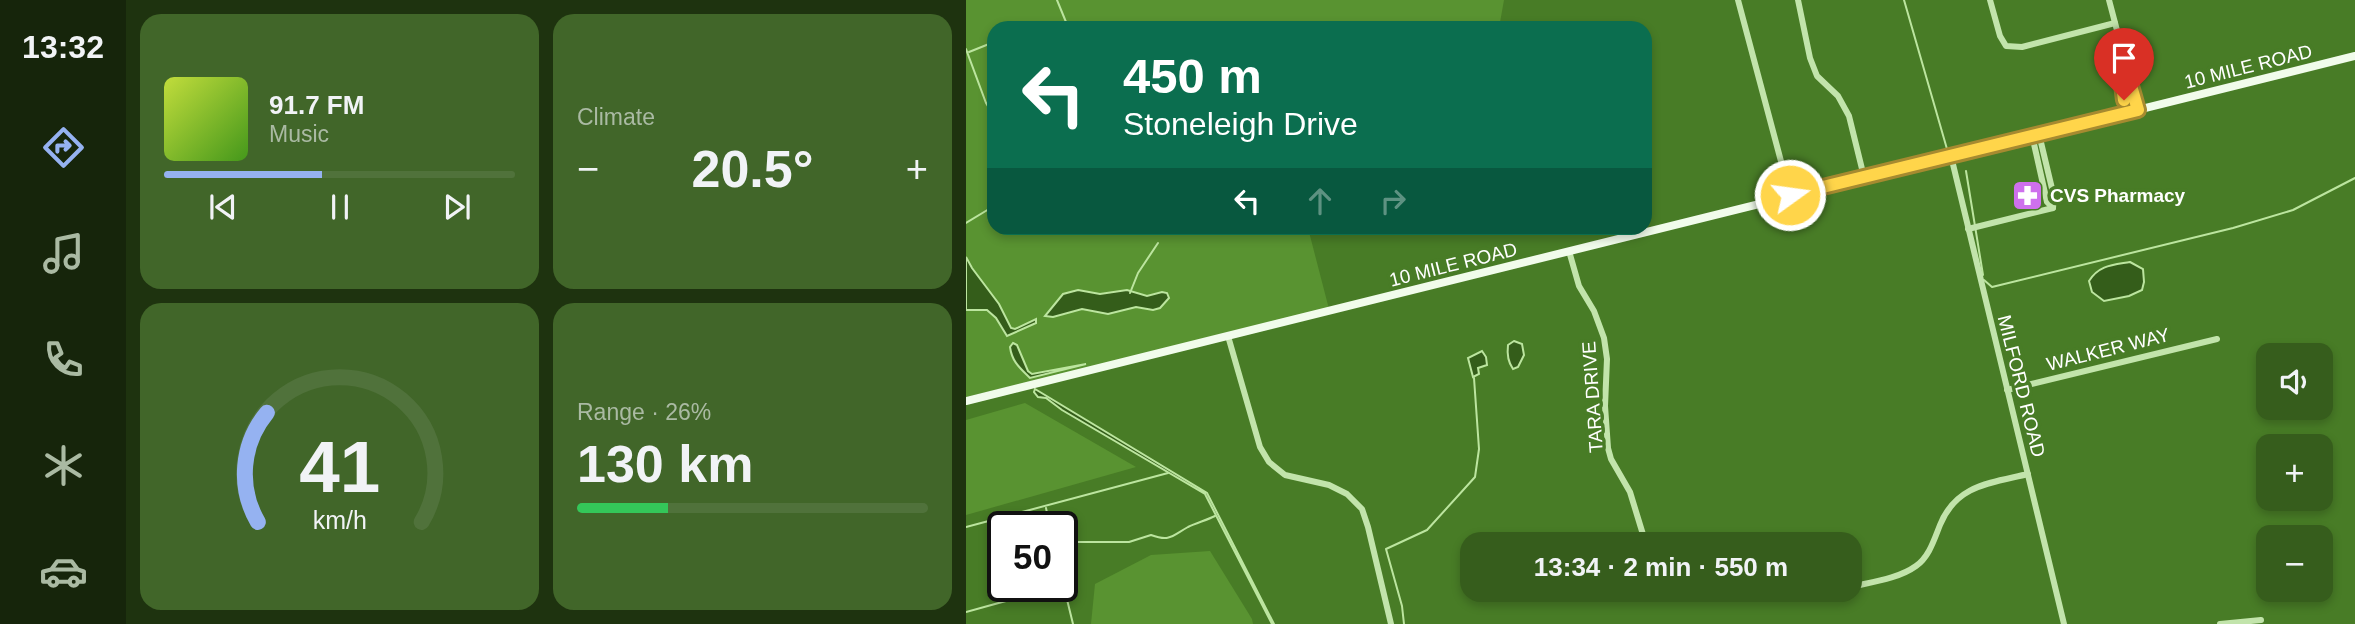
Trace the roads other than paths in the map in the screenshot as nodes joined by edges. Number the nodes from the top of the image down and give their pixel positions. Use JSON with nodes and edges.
{"nodes":[{"id":1,"x":1738,"y":0,"type":"edge"},
{"id":2,"x":1798,"y":0,"type":"edge"},
{"id":3,"x":1990,"y":0,"type":"edge"},
{"id":4,"x":2109,"y":0,"type":"edge"},
{"id":5,"x":2115,"y":23,"type":"junction"},
{"id":6,"x":2355,"y":56,"type":"edge"},
{"id":7,"x":2125,"y":65,"type":"junction"},
{"id":8,"x":2138,"y":110,"type":"junction"},
{"id":9,"x":2126,"y":113,"type":"junction"},
{"id":10,"x":2035,"y":134,"type":"junction"},
{"id":11,"x":1951,"y":156,"type":"junction"},
{"id":12,"x":1864,"y":177,"type":"junction"},
{"id":13,"x":1790,"y":195,"type":"junction"},
{"id":14,"x":1968,"y":229,"type":"junction"},
{"id":15,"x":1652,"y":230,"type":"edge"},
{"id":16,"x":1632,"y":235,"type":"edge"},
{"id":17,"x":1569,"y":251,"type":"junction"},
{"id":18,"x":1228,"y":337,"type":"junction"},
{"id":19,"x":2217,"y":340,"type":"dead end"},
{"id":20,"x":2007,"y":390,"type":"junction"},
{"id":21,"x":966,"y":401,"type":"edge"},
{"id":22,"x":2028,"y":474,"type":"junction"},
{"id":23,"x":1642,"y":532,"type":"edge"},
{"id":24,"x":1862,"y":584,"type":"edge"},
{"id":25,"x":2261,"y":620,"type":"dead end"},
{"id":26,"x":1391,"y":624,"type":"edge"},
{"id":27,"x":2064,"y":624,"type":"edge"},
{"id":28,"x":2220,"y":624,"type":"edge"}],
"edges":[{"from":1,"to":13,"type":"street"},
{"from":2,"to":12,"type":"street"},
{"from":3,"to":5,"type":"street"},
{"from":4,"to":5,"type":"street"},
{"from":5,"to":7,"type":"street"},
{"from":6,"to":8,"type":"main road","name":"10 MILE ROAD"},
{"from":7,"to":8,"type":"street"},
{"from":7,"to":9,"type":"street"},
{"from":8,"to":9,"type":"main road","name":"10 MILE ROAD"},
{"from":9,"to":10,"type":"main road","name":"10 MILE ROAD"},
{"from":10,"to":11,"type":"main road","name":"10 MILE ROAD"},
{"from":10,"to":14,"type":"street"},
{"from":11,"to":12,"type":"main road","name":"10 MILE ROAD"},
{"from":11,"to":14,"type":"street","name":"MILFORD ROAD"},
{"from":12,"to":13,"type":"main road","name":"10 MILE ROAD"},
{"from":13,"to":15,"type":"main road","name":"10 MILE ROAD"},
{"from":14,"to":20,"type":"street","name":"MILFORD ROAD"},
{"from":16,"to":17,"type":"main road","name":"10 MILE ROAD"},
{"from":17,"to":18,"type":"main road","name":"10 MILE ROAD"},
{"from":17,"to":23,"type":"street","name":"TARA DRIVE"},
{"from":18,"to":21,"type":"main road","name":"10 MILE ROAD"},
{"from":18,"to":26,"type":"street"},
{"from":19,"to":20,"type":"street","name":"WALKER WAY"},
{"from":20,"to":22,"type":"street","name":"MILFORD ROAD"},
{"from":22,"to":24,"type":"street"},
{"from":22,"to":27,"type":"street","name":"MILFORD ROAD"},
{"from":25,"to":28,"type":"street"}]}
